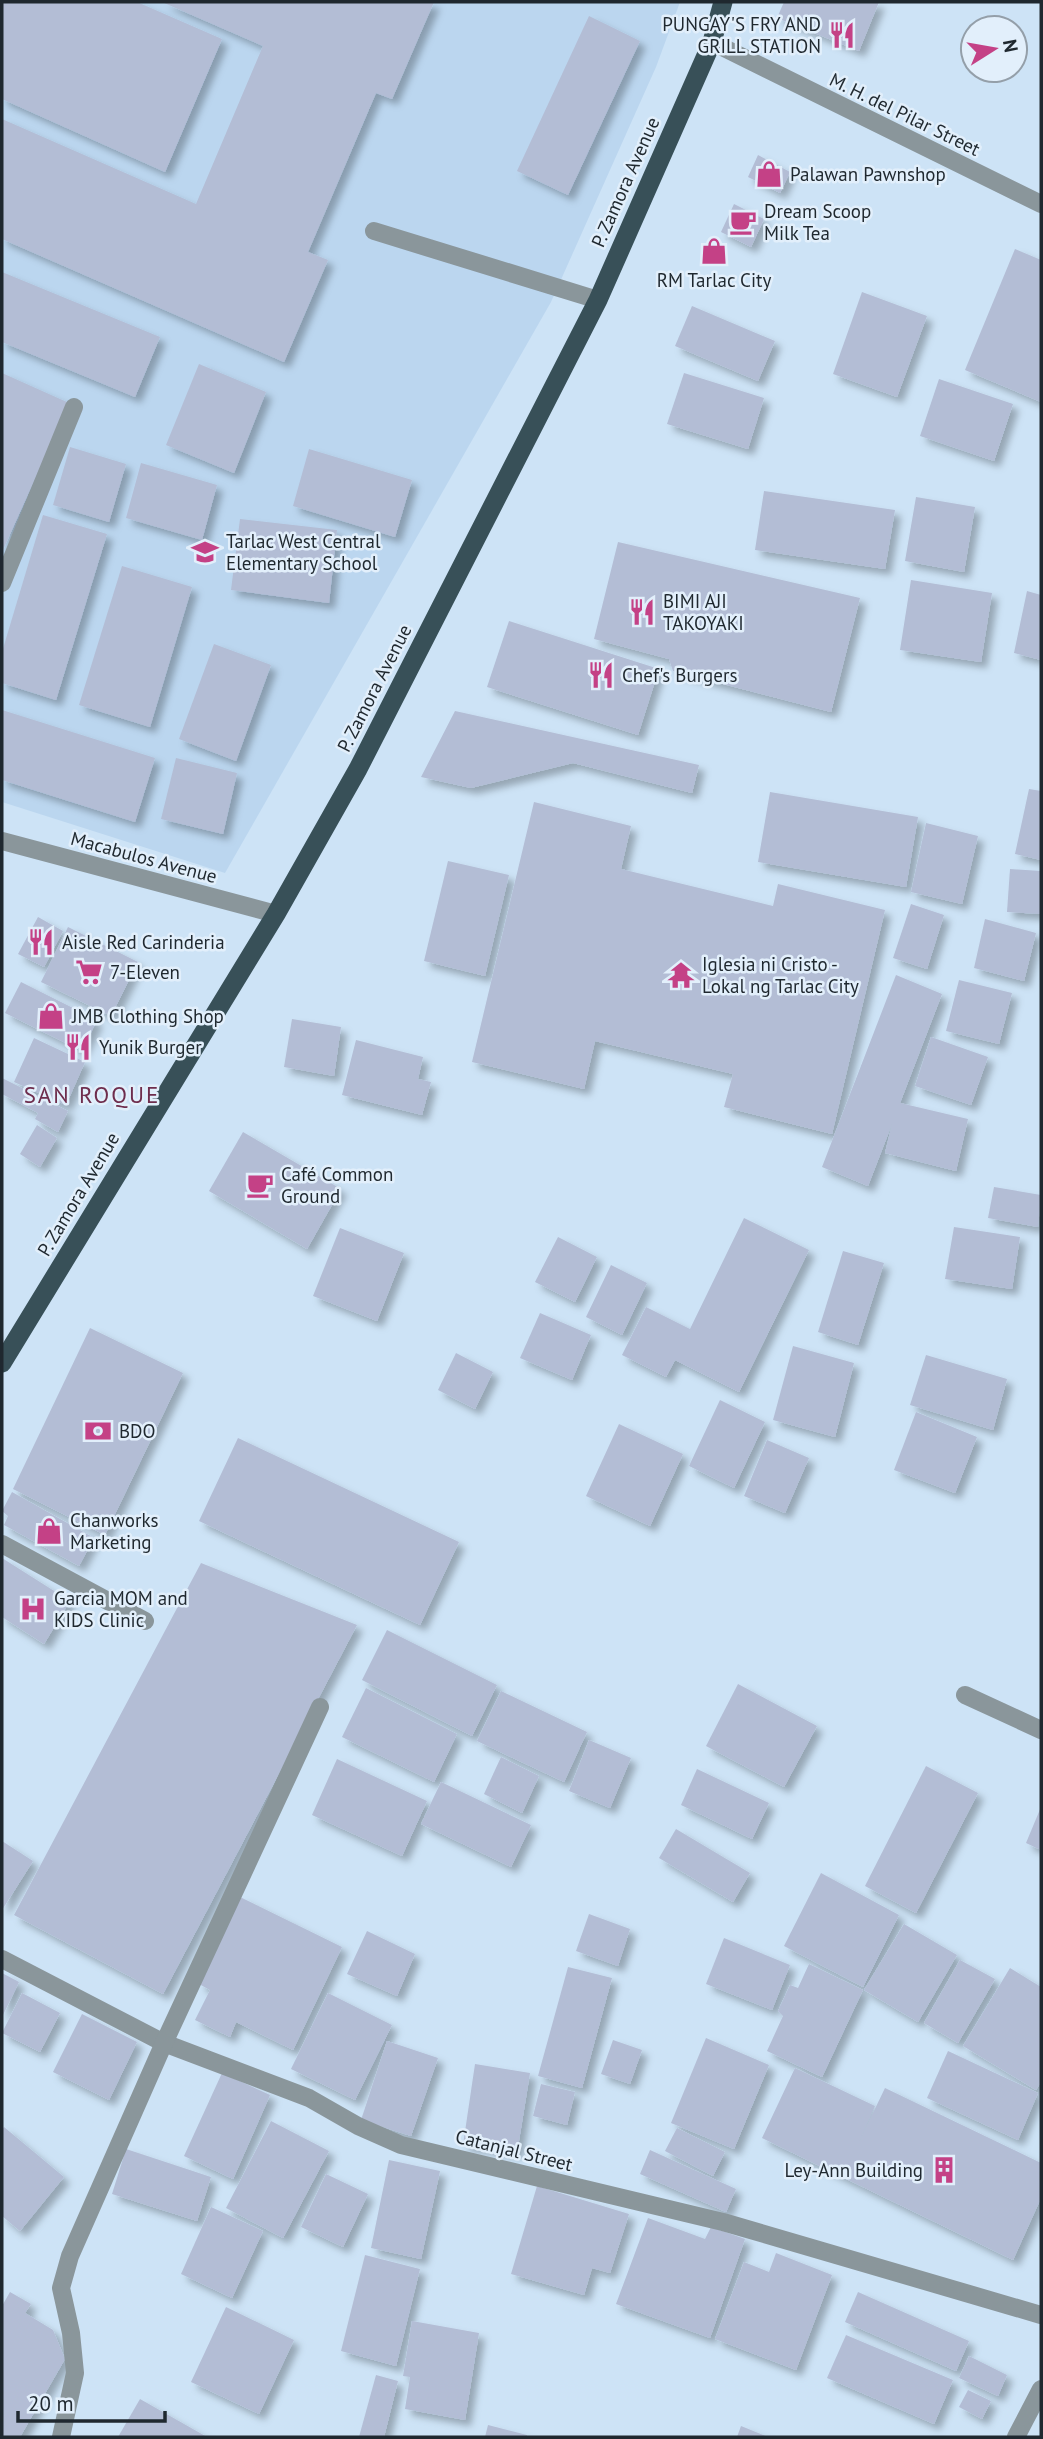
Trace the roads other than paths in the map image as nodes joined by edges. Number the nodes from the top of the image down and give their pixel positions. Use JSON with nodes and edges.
{"nodes":[{"id":1,"x":723,"y":2,"type":"edge"},
{"id":2,"x":712,"y":42,"type":"junction"},
{"id":3,"x":1041,"y":204,"type":"edge"},
{"id":4,"x":374,"y":231,"type":"dead end"},
{"id":5,"x":598,"y":300,"type":"junction"},
{"id":6,"x":74,"y":407,"type":"dead end"},
{"id":7,"x":2,"y":583,"type":"edge"},
{"id":8,"x":2,"y":841,"type":"edge"},
{"id":9,"x":276,"y":914,"type":"junction"},
{"id":10,"x":2,"y":1363,"type":"edge"},
{"id":11,"x":2,"y":1544,"type":"edge"},
{"id":12,"x":145,"y":1621,"type":"dead end"},
{"id":13,"x":965,"y":1695,"type":"dead end"},
{"id":14,"x":320,"y":1707,"type":"dead end"},
{"id":15,"x":1041,"y":1730,"type":"edge"},
{"id":16,"x":2,"y":1959,"type":"edge"},
{"id":17,"x":164,"y":2043,"type":"junction"},
{"id":18,"x":1041,"y":2315,"type":"edge"},
{"id":19,"x":1041,"y":2389,"type":"edge"},
{"id":20,"x":61,"y":2437,"type":"edge"},
{"id":21,"x":1016,"y":2437,"type":"edge"}],
"edges":[{"from":1,"to":2,"type":"highway","name":"P. Zamora Avenue"},
{"from":2,"to":3,"type":"street","name":"M. H. del Pilar Street"},
{"from":2,"to":5,"type":"highway","name":"P. Zamora Avenue"},
{"from":4,"to":5,"type":"street"},
{"from":5,"to":9,"type":"highway","name":"P. Zamora Avenue"},
{"from":6,"to":7,"type":"street"},
{"from":8,"to":9,"type":"street","name":"Macabulos Avenue"},
{"from":9,"to":10,"type":"highway","name":"P. Zamora Avenue"},
{"from":11,"to":12,"type":"street"},
{"from":13,"to":15,"type":"street"},
{"from":14,"to":17,"type":"street"},
{"from":16,"to":17,"type":"street","name":"Catanjal Street"},
{"from":17,"to":18,"type":"street","name":"Catanjal Street"},
{"from":17,"to":20,"type":"street"},
{"from":19,"to":21,"type":"street"}]}
